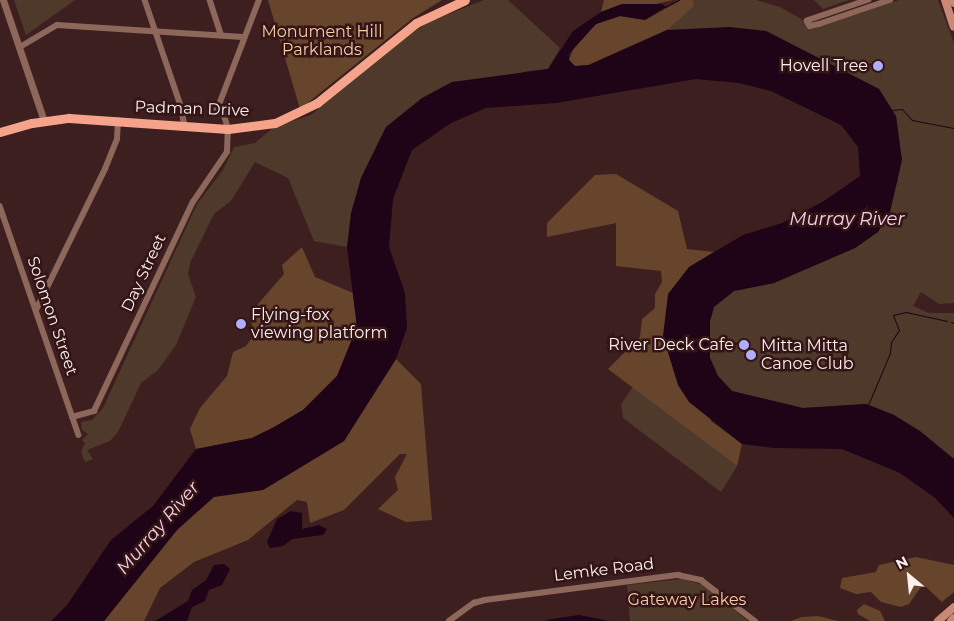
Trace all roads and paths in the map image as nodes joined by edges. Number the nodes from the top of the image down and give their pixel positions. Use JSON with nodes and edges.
{"nodes":[{"id":1,"x":3,"y":0,"type":"edge"},
{"id":2,"x":144,"y":0,"type":"edge"},
{"id":3,"x":210,"y":0,"type":"edge"},
{"id":4,"x":259,"y":0,"type":"edge"},
{"id":5,"x":465,"y":0,"type":"edge"},
{"id":6,"x":869,"y":0,"type":"edge"},
{"id":7,"x":890,"y":0,"type":"edge"},
{"id":8,"x":945,"y":0,"type":"edge"},
{"id":9,"x":954,"y":27,"type":"edge"},
{"id":10,"x":155,"y":30,"type":"junction"},
{"id":11,"x":221,"y":34,"type":"junction"},
{"id":12,"x":243,"y":37,"type":"junction"},
{"id":13,"x":20,"y":47,"type":"junction"},
{"id":14,"x":44,"y":121,"type":"junction"},
{"id":15,"x":118,"y":121,"type":"junction"},
{"id":16,"x":185,"y":126,"type":"junction"},
{"id":17,"x":228,"y":129,"type":"junction"},
{"id":18,"x":0,"y":132,"type":"edge"},
{"id":19,"x":0,"y":206,"type":"edge"},
{"id":20,"x":36,"y":310,"type":"junction"},
{"id":21,"x":72,"y":417,"type":"junction"},
{"id":22,"x":79,"y":435,"type":"dead end"},
{"id":23,"x":954,"y":607,"type":"edge"},
{"id":24,"x":954,"y":618,"type":"edge"},
{"id":25,"x":449,"y":621,"type":"edge"},
{"id":26,"x":755,"y":621,"type":"edge"},
{"id":27,"x":938,"y":621,"type":"edge"},
{"id":28,"x":951,"y":621,"type":"edge"}],
"edges":[{"from":1,"to":13,"type":"street"},
{"from":2,"to":10,"type":"street"},
{"from":3,"to":11,"type":"street"},
{"from":4,"to":12,"type":"street"},
{"from":5,"to":17,"type":"main road","name":"Padman Drive"},
{"from":6,"to":7,"type":"street"},
{"from":8,"to":9,"type":"main road"},
{"from":10,"to":11,"type":"street"},
{"from":10,"to":13,"type":"street"},
{"from":10,"to":16,"type":"street"},
{"from":11,"to":12,"type":"street"},
{"from":12,"to":17,"type":"street"},
{"from":13,"to":14,"type":"street"},
{"from":14,"to":15,"type":"main road","name":"Padman Drive"},
{"from":14,"to":18,"type":"main road","name":"Padman Drive"},
{"from":15,"to":16,"type":"main road","name":"Padman Drive"},
{"from":15,"to":20,"type":"street"},
{"from":16,"to":17,"type":"main road","name":"Padman Drive"},
{"from":17,"to":21,"type":"street","name":"Day Street"},
{"from":19,"to":20,"type":"street","name":"Solomon Street"},
{"from":20,"to":21,"type":"street","name":"Solomon Street"},
{"from":21,"to":22,"type":"street","name":"Solomon Street"},
{"from":23,"to":27,"type":"main road"},
{"from":24,"to":28,"type":"main road"},
{"from":25,"to":26,"type":"street","name":"Lemke Road"}]}
